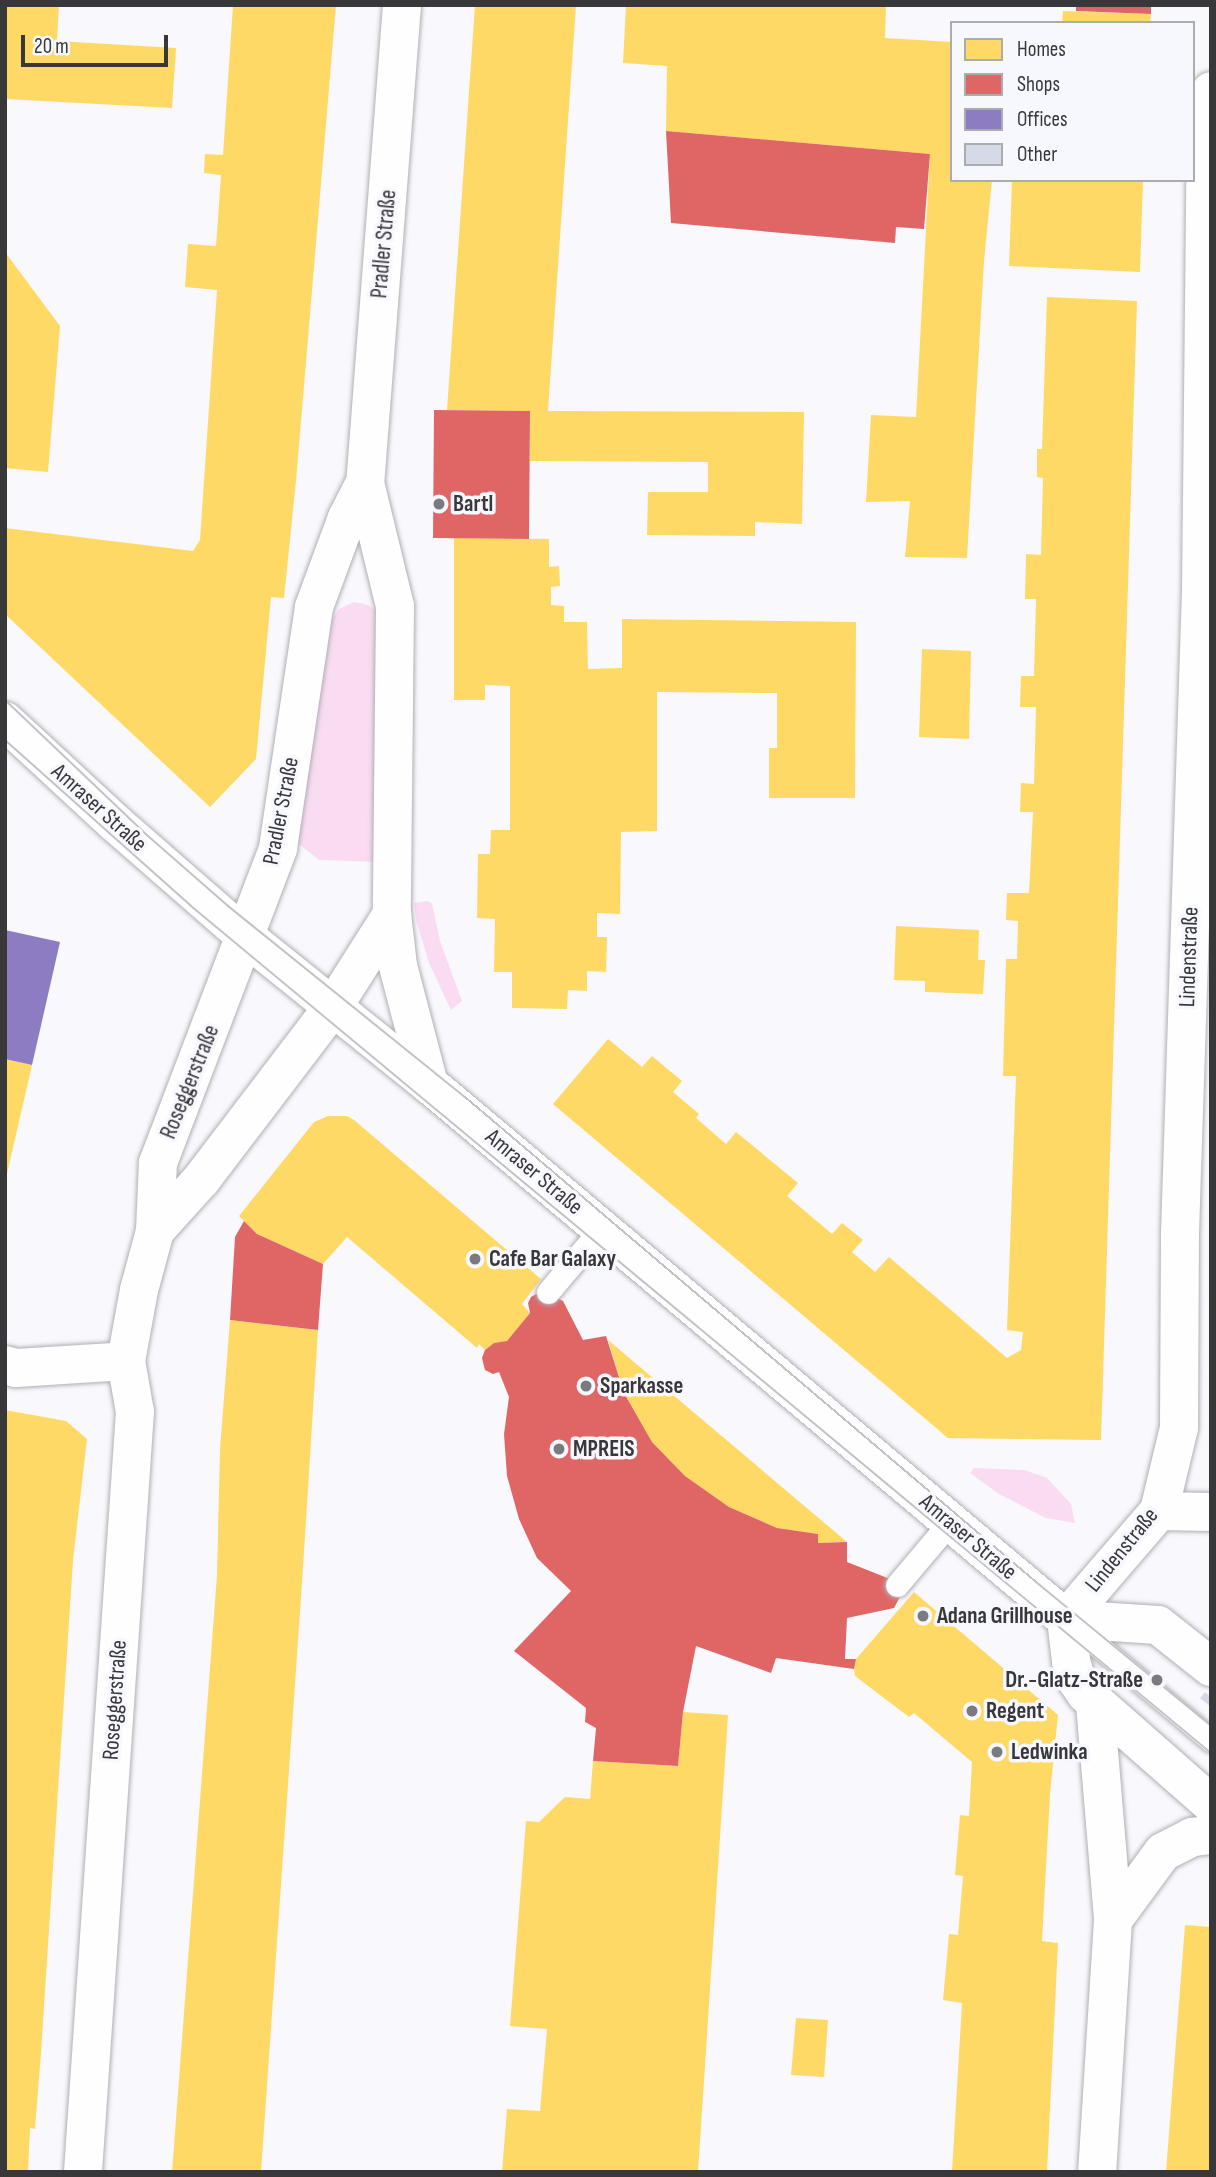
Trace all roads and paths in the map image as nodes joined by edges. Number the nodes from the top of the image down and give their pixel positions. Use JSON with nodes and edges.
{"nodes":[{"id":1,"x":402,"y":5,"type":"edge"},
{"id":2,"x":1211,"y":91,"type":"edge"},
{"id":3,"x":1209,"y":144,"type":"edge"},
{"id":4,"x":1209,"y":248,"type":"edge"},
{"id":5,"x":365,"y":483,"type":"junction"},
{"id":6,"x":5,"y":721,"type":"edge"},
{"id":7,"x":392,"y":914,"type":"junction"},
{"id":8,"x":247,"y":937,"type":"junction"},
{"id":9,"x":333,"y":1007,"type":"junction"},
{"id":10,"x":429,"y":1084,"type":"junction"},
{"id":11,"x":601,"y":1229,"type":"junction"},
{"id":12,"x":155,"y":1231,"type":"junction"},
{"id":13,"x":1196,"y":1233,"type":"edge"},
{"id":14,"x":548,"y":1292,"type":"dead end"},
{"id":15,"x":126,"y":1361,"type":"junction"},
{"id":16,"x":5,"y":1366,"type":"edge"},
{"id":17,"x":1159,"y":1511,"type":"junction"},
{"id":18,"x":1211,"y":1512,"type":"edge"},
{"id":19,"x":950,"y":1522,"type":"junction"},
{"id":20,"x":897,"y":1585,"type":"dead end"},
{"id":21,"x":1066,"y":1619,"type":"junction"},
{"id":22,"x":1211,"y":1667,"type":"edge"},
{"id":23,"x":1096,"y":1704,"type":"junction"},
{"id":24,"x":1211,"y":1740,"type":"edge"},
{"id":25,"x":1211,"y":1804,"type":"edge"},
{"id":26,"x":1211,"y":1835,"type":"edge"},
{"id":27,"x":1113,"y":1920,"type":"junction"},
{"id":28,"x":83,"y":2172,"type":"edge"},
{"id":29,"x":1097,"y":2172,"type":"edge"}],
"edges":[{"from":1,"to":5,"type":"street","name":"Pradler Straße"},
{"from":2,"to":3,"type":"street","name":"Lindenstraße"},
{"from":3,"to":4,"type":"street","name":"Lindenstraße"},
{"from":4,"to":13,"type":"street","name":"Lindenstraße"},
{"from":5,"to":7,"type":"street","name":"Pradler Straße"},
{"from":5,"to":8,"type":"street","name":"Pradler Straße"},
{"from":6,"to":8,"type":"street","name":"Amraser Straße"},
{"from":7,"to":9,"type":"street"},
{"from":7,"to":10,"type":"street","name":"Pradler Straße"},
{"from":8,"to":9,"type":"street","name":"Amraser Straße"},
{"from":8,"to":12,"type":"street","name":"Roseggerstraße"},
{"from":9,"to":10,"type":"street","name":"Amraser Straße"},
{"from":9,"to":12,"type":"street","name":"Roseggerstraße"},
{"from":10,"to":11,"type":"street","name":"Amraser Straße"},
{"from":11,"to":14,"type":"lane"},
{"from":11,"to":19,"type":"street","name":"Amraser Straße"},
{"from":12,"to":15,"type":"street","name":"Roseggerstraße"},
{"from":13,"to":17,"type":"street","name":"Lindenstraße"},
{"from":15,"to":16,"type":"street"},
{"from":15,"to":28,"type":"street","name":"Roseggerstraße"},
{"from":17,"to":18,"type":"street"},
{"from":17,"to":21,"type":"street","name":"Lindenstraße"},
{"from":19,"to":20,"type":"lane"},
{"from":19,"to":21,"type":"street","name":"Amraser Straße"},
{"from":21,"to":22,"type":"street"},
{"from":21,"to":23,"type":"street"},
{"from":21,"to":24,"type":"lane"},
{"from":23,"to":25,"type":"street"},
{"from":23,"to":27,"type":"street"},
{"from":26,"to":27,"type":"street"},
{"from":27,"to":29,"type":"street"}]}
